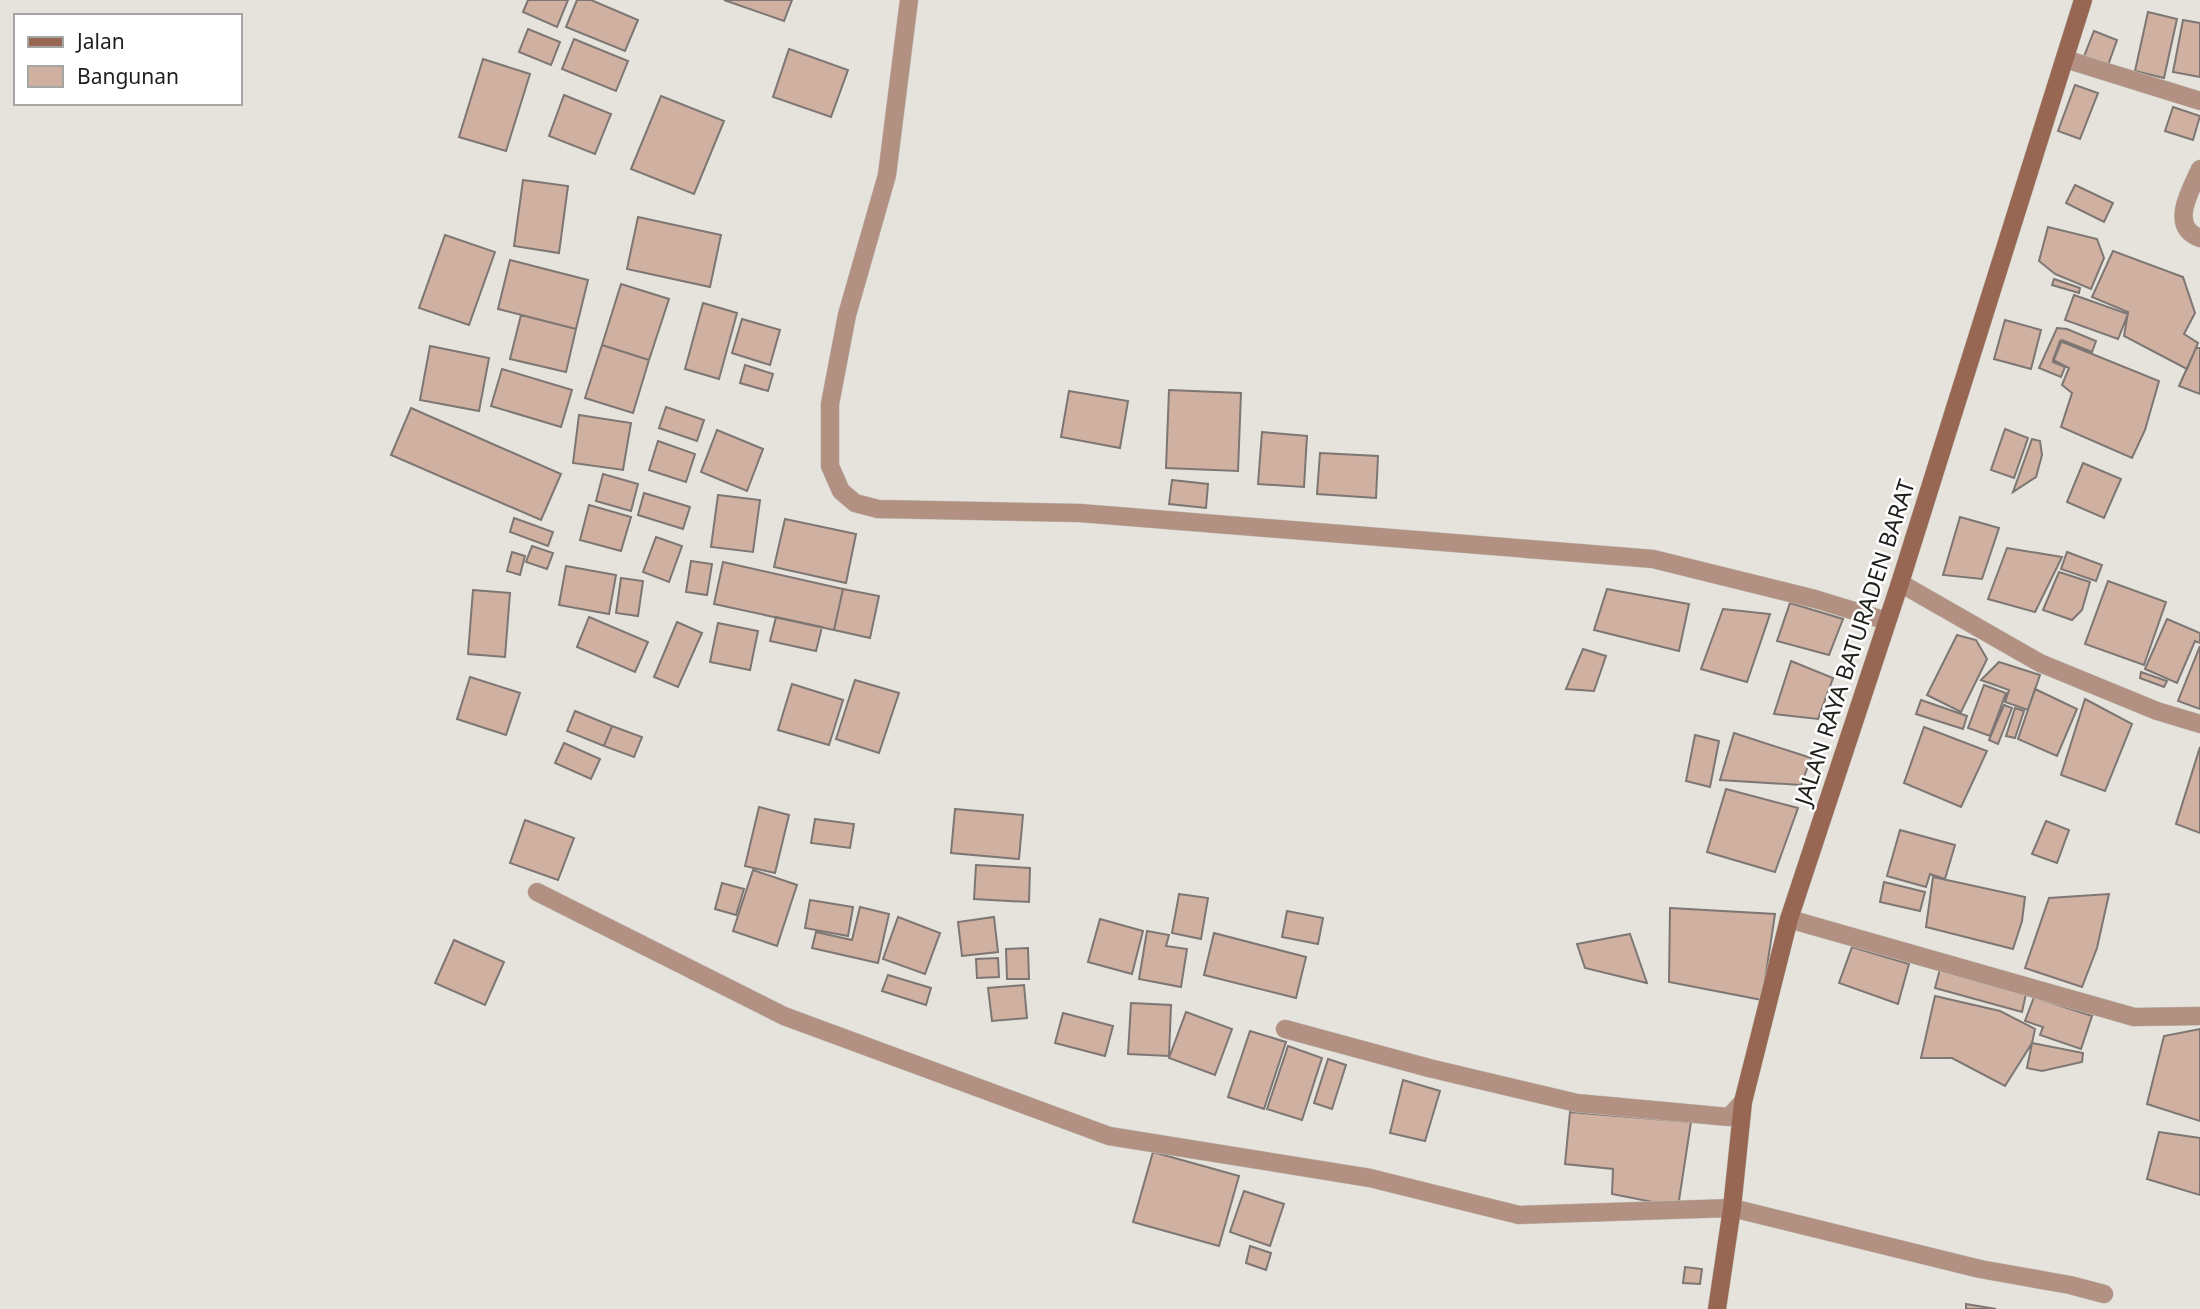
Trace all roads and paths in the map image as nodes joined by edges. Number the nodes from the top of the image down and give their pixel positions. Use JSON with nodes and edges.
{"nodes":[{"id":1,"x":909,"y":0,"type":"edge"},
{"id":2,"x":2083,"y":0,"type":"edge"},
{"id":3,"x":2065,"y":59,"type":"junction"},
{"id":4,"x":2200,"y":101,"type":"edge"},
{"id":5,"x":2200,"y":169,"type":"edge"},
{"id":6,"x":2200,"y":238,"type":"edge"},
{"id":7,"x":1900,"y":583,"type":"junction"},
{"id":8,"x":1887,"y":621,"type":"junction"},
{"id":9,"x":2200,"y":724,"type":"edge"},
{"id":10,"x":537,"y":892,"type":"dead end"},
{"id":11,"x":1789,"y":919,"type":"junction"},
{"id":12,"x":2200,"y":1016,"type":"edge"},
{"id":13,"x":1285,"y":1029,"type":"dead end"},
{"id":14,"x":1743,"y":1102,"type":"junction"},
{"id":15,"x":1732,"y":1208,"type":"junction"},
{"id":16,"x":2104,"y":1294,"type":"dead end"},
{"id":17,"x":1717,"y":1309,"type":"edge"}],
"edges":[{"from":1,"to":8,"type":"street"},
{"from":2,"to":3,"type":"street","name":"JALAN RAYA BATURADEN BARAT"},
{"from":3,"to":4,"type":"street"},
{"from":3,"to":7,"type":"street","name":"JALAN RAYA BATURADEN BARAT"},
{"from":5,"to":6,"type":"street"},
{"from":7,"to":8,"type":"street","name":"JALAN RAYA BATURADEN BARAT"},
{"from":7,"to":9,"type":"street"},
{"from":8,"to":11,"type":"street","name":"JALAN RAYA BATURADEN BARAT"},
{"from":10,"to":15,"type":"street"},
{"from":11,"to":12,"type":"street"},
{"from":11,"to":14,"type":"street","name":"JALAN RAYA BATURADEN BARAT"},
{"from":13,"to":14,"type":"street"},
{"from":14,"to":15,"type":"street","name":"JALAN RAYA BATURADEN BARAT"},
{"from":15,"to":16,"type":"street"},
{"from":15,"to":17,"type":"street","name":"JALAN RAYA BATURADEN BARAT"}]}
